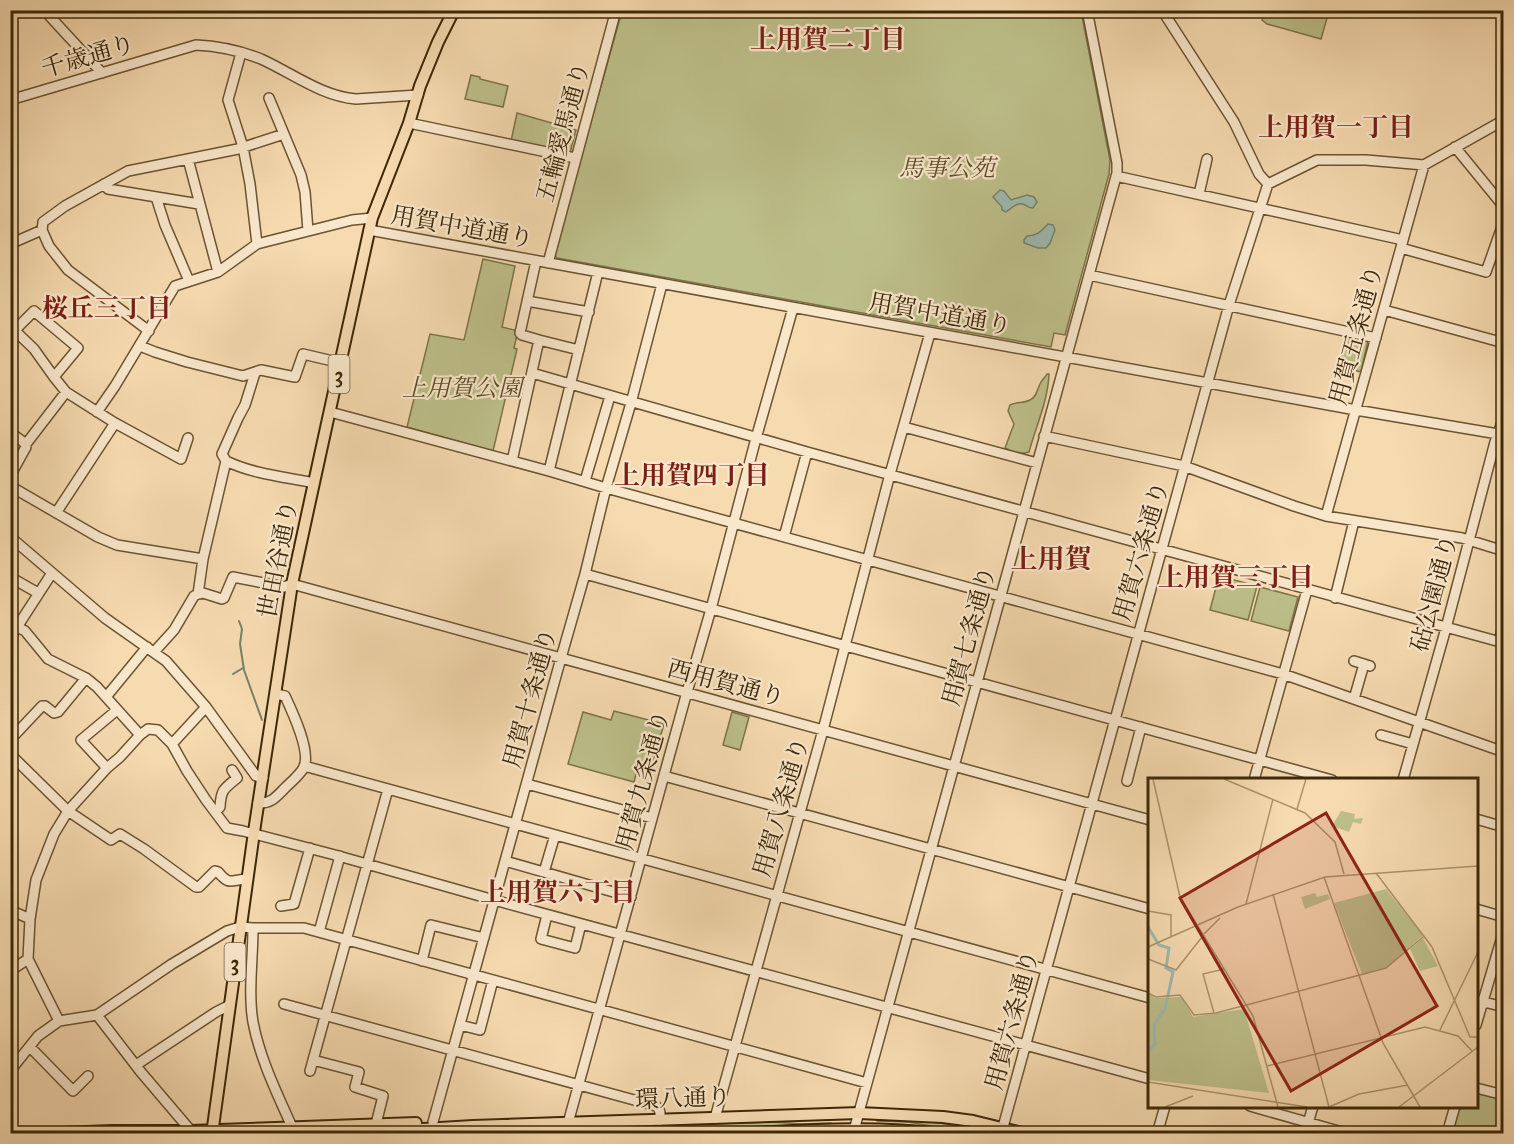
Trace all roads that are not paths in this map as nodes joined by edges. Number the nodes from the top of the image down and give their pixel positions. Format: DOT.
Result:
graph roads {
  1 [pos="44,10"];
  2 [pos="454,10"];
  3 [pos="616,10"];
  4 [pos="1087,10"];
  5 [pos="1162,10"];
  6 [pos="241,53"];
  7 [pos="102,73"];
  8 [pos="418,95"];
  9 [pos="269,98"];
  10 [pos="10,100"];
  11 [pos="1503,120"];
  12 [pos="409,123"];
  13 [pos="284,134"];
  14 [pos="243,147"];
  15 [pos="1455,147"];
  16 [pos="575,158"];
  17 [pos="188,159"];
  18 [pos="1208,159"];
  19 [pos="1424,165"];
  20 [pos="1116,176"];
  21 [pos="104,184"];
  22 [pos="1268,184"];
  23 [pos="1199,195"];
  24 [pos="156,197"];
  25 [pos="199,204"];
  26 [pos="1503,207"];
  27 [pos="1260,208"];
  28 [pos="372,218"];
  29 [pos="1503,221"];
  30 [pos="42,230"];
  31 [pos="369,230"];
  32 [pos="308,231"];
  33 [pos="10,244"];
  34 [pos="257,244"];
  35 [pos="1402,244"];
  36 [pos="536,261"];
  37 [pos="548,263"];
  38 [pos="218,272"];
  39 [pos="598,272"];
  40 [pos="1089,274"];
  41 [pos="189,281"];
  42 [pos="662,284"];
  43 [pos="527,301"];
  44 [pos="1229,305"];
  45 [pos="793,308"];
  46 [pos="1384,310"];
  47 [pos="589,312"];
  48 [pos="13,328"];
  49 [pos="149,331"];
  50 [pos="930,333"];
  51 [pos="1376,338"];
  52 [pos="539,340"];
  53 [pos="1503,343"];
  54 [pos="140,346"];
  55 [pos="579,350"];
  56 [pos="1066,357"];
  57 [pos="341,363"];
  58 [pos="255,373"];
  59 [pos="532,373"];
  60 [pos="54,377"];
  61 [pos="1208,383"];
  62 [pos="571,384"];
  63 [pos="66,392"];
  64 [pos="610,396"];
  65 [pos="631,403"];
  66 [pos="1356,410"];
  67 [pos="97,412"];
  68 [pos="330,412"];
  69 [pos="1503,417"];
  70 [pos="114,423"];
  71 [pos="904,427"];
  72 [pos="10,432"];
  73 [pos="1501,434"];
  74 [pos="1044,436"];
  75 [pos="188,438"];
  76 [pos="756,438"];
  77 [pos="26,444"];
  78 [pos="807,452"];
  79 [pos="226,461"];
  80 [pos="512,461"];
  81 [pos="1037,463"];
  82 [pos="1184,466"];
  83 [pos="549,471"];
  84 [pos="890,474"];
  85 [pos="10,476"];
  86 [pos="585,481"];
  87 [pos="314,483"];
  88 [pos="10,486"];
  89 [pos="606,488"];
  90 [pos="1024,511"];
  91 [pos="56,513"];
  92 [pos="1326,516"];
  93 [pos="1354,521"];
  94 [pos="733,523"];
  95 [pos="10,536"];
  96 [pos="784,537"];
  97 [pos="1469,540"];
  98 [pos="1162,549"];
  99 [pos="1503,550"];
  100 [pos="203,559"];
  101 [pos="868,560"];
  102 [pos="52,573"];
  103 [pos="585,574"];
  104 [pos="10,577"];
  105 [pos="292,584"];
  106 [pos="1307,590"];
  107 [pos="38,593"];
  108 [pos="198,594"];
  109 [pos="1000,596"];
  110 [pos="1335,598"];
  111 [pos="711,609"];
  112 [pos="1503,624"];
  113 [pos="14,625"];
  114 [pos="1446,627"];
  115 [pos="1138,634"];
  116 [pos="10,638"];
  117 [pos="1501,643"];
  118 [pos="845,645"];
  119 [pos="151,650"];
  120 [pos="561,657"];
  121 [pos="1363,664"];
  122 [pos="1283,674"];
  123 [pos="86,678"];
  124 [pos="977,681"];
  125 [pos="687,692"];
  126 [pos="276,694"];
  127 [pos="105,697"];
  128 [pos="1354,699"];
  129 [pos="206,707"];
  130 [pos="117,710"];
  131 [pos="1114,720"];
  132 [pos="1419,722"];
  133 [pos="1141,727"];
  134 [pos="824,730"];
  135 [pos="140,735"];
  136 [pos="1381,735"];
  137 [pos="10,740"];
  138 [pos="172,744"];
  139 [pos="1413,744"];
  140 [pos="1503,752"];
  141 [pos="10,754"];
  142 [pos="1260,760"];
  143 [pos="304,766"];
  144 [pos="954,766"];
  145 [pos="107,768"];
  146 [pos="232,770"];
  147 [pos="664,776"];
  148 [pos="263,778"];
  149 [pos="1255,778"];
  150 [pos="1325,778"];
  151 [pos="1404,778"];
  152 [pos="1127,781"];
  153 [pos="526,784"];
  154 [pos="388,789"];
  155 [pos="258,803"];
  156 [pos="1092,804"];
  157 [pos="68,811"];
  158 [pos="215,812"];
  159 [pos="801,813"];
  160 [pos="652,818"];
  161 [pos="1148,819"];
  162 [pos="1478,820"];
  163 [pos="515,824"];
  164 [pos="1503,827"];
  165 [pos="253,834"];
  166 [pos="555,835"];
  167 [pos="310,848"];
  168 [pos="931,849"];
  169 [pos="340,856"];
  170 [pos="641,858"];
  171 [pos="505,861"];
  172 [pos="368,864"];
  173 [pos="544,872"];
  174 [pos="247,879"];
  175 [pos="1070,887"];
  176 [pos="776,895"];
  177 [pos="631,897"];
  178 [pos="494,900"];
  179 [pos="281,906"];
  180 [pos="1148,909"];
  181 [pos="10,910"];
  182 [pos="1478,910"];
  183 [pos="547,915"];
  184 [pos="1503,917"];
  185 [pos="30,919"];
  186 [pos="582,924"];
  187 [pos="240,927"];
  188 [pos="254,928"];
  189 [pos="1503,930"];
  190 [pos="319,932"];
  191 [pos="908,932"];
  192 [pos="620,934"];
  193 [pos="484,938"];
  194 [pos="346,940"];
  195 [pos="28,959"];
  196 [pos="422,961"];
  197 [pos="1046,969"];
  198 [pos="10,971"];
  199 [pos="755,971"];
  200 [pos="474,975"];
  201 [pos="494,980"];
  202 [pos="1148,998"];
  203 [pos="1480,1001"];
  204 [pos="285,1005"];
  205 [pos="228,1006"];
  206 [pos="1503,1007"];
  207 [pos="887,1008"];
  208 [pos="600,1010"];
  209 [pos="97,1015"];
  210 [pos="325,1016"];
  211 [pos="59,1022"];
  212 [pos="460,1025"];
  213 [pos="1025,1045"];
  214 [pos="30,1047"];
  215 [pos="734,1047"];
  216 [pos="453,1050"];
  217 [pos="14,1060"];
  218 [pos="314,1060"];
  219 [pos="136,1065"];
  220 [pos="10,1071"];
  221 [pos="310,1071"];
  222 [pos="88,1076"];
  223 [pos="1148,1079"];
  224 [pos="867,1083"];
  225 [pos="579,1086"];
  226 [pos="1478,1089"];
  227 [pos="1503,1095"];
  228 [pos="1164,1108"];
  229 [pos="1254,1108"];
  230 [pos="1313,1108"];
  231 [pos="1455,1108"];
  232 [pos="859,1113"];
  233 [pos="715,1118"];
  234 [pos="660,1120"];
  235 [pos="433,1122"];
  236 [pos="1308,1123"];
  237 [pos="375,1124"];
  238 [pos="473,1126"];
  239 [pos="292,1127"];
  240 [pos="1003,1127"];
  241 [pos="566,1128"];
  242 [pos="191,1131"];
  243 [pos="212,1132"];
  244 [pos="854,1132"];
  245 [pos="34,1134"];
  246 [pos="340,1134"];
  247 [pos="730,1134"];
  248 [pos="941,1134"];
  249 [pos="1026,1134"];
  250 [pos="1157,1134"];
  251 [pos="1305,1134"];
  252 [pos="1349,1134"];
  253 [pos="1447,1134"];
  1 -- 7 [label="street"];
  2 -- 8 [label="main road, 世田谷通り / 3"];
  3 -- 16 [label="street, 五輪愛馬通り"];
  4 -- 20 [label="street, 用賀七条通り"];
  5 -- 22 [label="street"];
  6 -- 7 [label="street, 千歳通り"];
  6 -- 8 [label="street, 千歳通り"];
  6 -- 14 [label="street"];
  7 -- 10 [label="street, 千歳通り"];
  8 -- 12 [label="main road, 世田谷通り / 3"];
  9 -- 13 [label="street"];
  11 -- 15 [label="street"];
  12 -- 16 [label="street"];
  12 -- 28 [label="main road, 世田谷通り / 3"];
  13 -- 14 [label="street"];
  13 -- 32 [label="street"];
  14 -- 17 [label="street"];
  14 -- 34 [label="street"];
  15 -- 19 [label="street"];
  15 -- 26 [label="street"];
  16 -- 37 [label="street, 五輪愛馬通り"];
  17 -- 21 [label="street"];
  17 -- 25 [label="street"];
  18 -- 23 [label="street"];
  19 -- 22 [label="street"];
  19 -- 35 [label="street, 用賀五条通り"];
  20 -- 23 [label="street"];
  20 -- 40 [label="street, 用賀七条通り"];
  21 -- 24 [label="street"];
  21 -- 30 [label="street"];
  22 -- 27 [label="street, 用賀六条通り"];
  23 -- 27 [label="street"];
  24 -- 25 [label="street"];
  24 -- 41 [label="street"];
  25 -- 38 [label="street"];
  27 -- 35 [label="street"];
  27 -- 44 [label="street, 用賀六条通り"];
  28 -- 31 [label="main road, 世田谷通り / 3"];
  28 -- 32 [label="street"];
  29 -- 35 [label="street"];
  30 -- 33 [label="street"];
  30 -- 49 [label="street"];
  31 -- 36 [label="street, 用賀中道通り"];
  31 -- 57 [label="main road, 世田谷通り / 3"];
  32 -- 34 [label="street"];
  34 -- 38 [label="street"];
  35 -- 46 [label="street, 用賀五条通り"];
  36 -- 37 [label="street, 用賀中道通り"];
  36 -- 43 [label="street"];
  37 -- 39 [label="street, 用賀中道通り"];
  38 -- 41 [label="street"];
  39 -- 42 [label="street, 用賀中道通り"];
  39 -- 47 [label="street"];
  40 -- 44 [label="street"];
  40 -- 56 [label="street, 用賀七条通り"];
  41 -- 49 [label="street"];
  42 -- 45 [label="street, 用賀中道通り"];
  42 -- 65 [label="street, 用賀十条通り"];
  43 -- 47 [label="street"];
  43 -- 52 [label="street"];
  44 -- 51 [label="street"];
  44 -- 61 [label="street, 用賀六条通り"];
  45 -- 50 [label="street, 用賀中道通り"];
  45 -- 76 [label="street, 用賀九条通り"];
  46 -- 51 [label="street, 用賀五条通り"];
  46 -- 53 [label="street"];
  47 -- 55 [label="street"];
  48 -- 60 [label="street"];
  48 -- 60 [label="street"];
  49 -- 54 [label="street"];
  50 -- 56 [label="street, 用賀中道通り"];
  50 -- 71 [label="street, 用賀八条通り"];
  51 -- 66 [label="street, 用賀五条通り"];
  52 -- 55 [label="street"];
  52 -- 59 [label="street"];
  54 -- 58 [label="street"];
  54 -- 67 [label="street"];
  55 -- 62 [label="street"];
  56 -- 61 [label="street, 用賀中道通り"];
  56 -- 74 [label="street, 用賀七条通り"];
  57 -- 58 [label="street"];
  57 -- 68 [label="main road, 世田谷通り / 3"];
  58 -- 79 [label="street"];
  59 -- 62 [label="street"];
  59 -- 80 [label="street"];
  60 -- 63 [label="street"];
  61 -- 66 [label="street, 用賀中道通り"];
  61 -- 82 [label="street, 用賀六条通り"];
  62 -- 64 [label="street"];
  62 -- 83 [label="street"];
  63 -- 67 [label="street"];
  63 -- 77 [label="street"];
  64 -- 65 [label="street"];
  64 -- 86 [label="street"];
  65 -- 76 [label="street"];
  65 -- 89 [label="street, 用賀十条通り"];
  66 -- 73 [label="street, 用賀中道通り"];
  66 -- 92 [label="street, 用賀五条通り"];
  67 -- 70 [label="street"];
  68 -- 80 [label="street"];
  68 -- 87 [label="main road, 世田谷通り / 3"];
  69 -- 73 [label="street, 砧公園通り"];
  70 -- 75 [label="street"];
  70 -- 91 [label="street"];
  71 -- 81 [label="street"];
  71 -- 84 [label="street, 用賀八条通り"];
  72 -- 77 [label="street"];
  73 -- 97 [label="street, 砧公園通り"];
  74 -- 81 [label="street, 用賀七条通り"];
  74 -- 82 [label="street"];
  76 -- 78 [label="street"];
  76 -- 94 [label="street, 用賀九条通り"];
  77 -- 85 [label="street"];
  78 -- 84 [label="street"];
  78 -- 96 [label="street"];
  79 -- 87 [label="street"];
  79 -- 100 [label="street"];
  80 -- 83 [label="street"];
  81 -- 90 [label="street, 用賀七条通り"];
  82 -- 92 [label="street"];
  82 -- 98 [label="street, 用賀六条通り"];
  83 -- 86 [label="street"];
  84 -- 90 [label="street"];
  84 -- 101 [label="street, 用賀八条通り"];
  86 -- 89 [label="street"];
  87 -- 105 [label="main road, 世田谷通り / 3"];
  88 -- 91 [label="street"];
  89 -- 94 [label="street"];
  89 -- 103 [label="street, 用賀十条通り"];
  90 -- 98 [label="street"];
  90 -- 109 [label="street, 用賀七条通り"];
  91 -- 100 [label="street"];
  92 -- 93 [label="street"];
  93 -- 97 [label="street"];
  93 -- 110 [label="street"];
  94 -- 96 [label="street"];
  94 -- 111 [label="street, 用賀九条通り"];
  95 -- 102 [label="street"];
  96 -- 101 [label="street"];
  97 -- 99 [label="street"];
  97 -- 114 [label="street, 砧公園通り"];
  98 -- 106 [label="street"];
  98 -- 115 [label="street, 用賀六条通り"];
  100 -- 108 [label="street"];
  101 -- 109 [label="street"];
  101 -- 118 [label="street, 用賀八条通り"];
  102 -- 107 [label="street"];
  102 -- 119 [label="street"];
  103 -- 111 [label="street"];
  103 -- 120 [label="street, 用賀十条通り"];
  104 -- 107 [label="street"];
  105 -- 108 [label="street, 西用賀通り"];
  105 -- 120 [label="street, 西用賀通り"];
  105 -- 126 [label="main road, 世田谷通り / 3"];
  106 -- 110 [label="street"];
  106 -- 122 [label="street"];
  107 -- 113 [label="street"];
  108 -- 119 [label="street"];
  109 -- 115 [label="street"];
  109 -- 124 [label="street, 用賀七条通り"];
  110 -- 114 [label="street"];
  111 -- 118 [label="street"];
  111 -- 125 [label="street, 用賀九条通り"];
  112 -- 117 [label="street"];
  113 -- 116 [label="street"];
  113 -- 123 [label="street"];
  114 -- 117 [label="street"];
  114 -- 132 [label="street, 砧公園通り"];
  115 -- 122 [label="street"];
  115 -- 131 [label="street, 用賀六条通り"];
  118 -- 124 [label="street"];
  118 -- 134 [label="street, 用賀八条通り"];
  119 -- 127 [label="street"];
  119 -- 129 [label="street"];
  120 -- 125 [label="street, 西用賀通り"];
  120 -- 153 [label="street, 用賀十条通り"];
  121 -- 128 [label="street"];
  122 -- 128 [label="street"];
  122 -- 142 [label="street"];
  123 -- 127 [label="street"];
  123 -- 137 [label="street"];
  124 -- 131 [label="street"];
  124 -- 144 [label="street, 用賀七条通り"];
  125 -- 134 [label="street, 西用賀通り"];
  125 -- 147 [label="street, 用賀九条通り"];
  126 -- 143 [label="street"];
  126 -- 148 [label="main road, 世田谷通り / 3"];
  127 -- 130 [label="street"];
  128 -- 132 [label="street"];
  129 -- 138 [label="street"];
  129 -- 148 [label="street"];
  130 -- 135 [label="street"];
  130 -- 145 [label="street"];
  131 -- 133 [label="street"];
  131 -- 156 [label="street, 用賀六条通り"];
  132 -- 139 [label="street, 砧公園通り"];
  132 -- 140 [label="street"];
  133 -- 142 [label="street"];
  133 -- 152 [label="street"];
  134 -- 144 [label="street, 西用賀通り"];
  134 -- 159 [label="street, 用賀八条通り"];
  135 -- 138 [label="street"];
  135 -- 145 [label="street"];
  136 -- 139 [label="street"];
  138 -- 158 [label="street"];
  139 -- 151 [label="street, 砧公園通り"];
  141 -- 157 [label="street"];
  142 -- 149 [label="street"];
  142 -- 150 [label="street"];
  143 -- 154 [label="street"];
  143 -- 155 [label="street"];
  144 -- 156 [label="street, 西用賀通り"];
  144 -- 168 [label="street, 用賀七条通り"];
  145 -- 157 [label="street"];
  146 -- 158 [label="street"];
  147 -- 159 [label="street"];
  147 -- 160 [label="street, 用賀九条通り"];
  148 -- 155 [label="main road, 世田谷通り / 3"];
  153 -- 160 [label="street"];
  153 -- 163 [label="street, 用賀十条通り"];
  154 -- 163 [label="street"];
  154 -- 172 [label="street"];
  155 -- 165 [label="main road, 世田谷通り / 3"];
  156 -- 161 [label="street, 西用賀通り"];
  156 -- 175 [label="street, 用賀六条通り"];
  157 -- 174 [label="street"];
  157 -- 185 [label="street"];
  158 -- 165 [label="street"];
  159 -- 168 [label="street"];
  159 -- 176 [label="street, 用賀八条通り"];
  160 -- 170 [label="street, 用賀九条通り"];
  162 -- 164 [label="street"];
  163 -- 166 [label="street"];
  163 -- 171 [label="street, 用賀十条通り"];
  165 -- 167 [label="street"];
  165 -- 174 [label="main road, 世田谷通り / 3"];
  166 -- 170 [label="street"];
  166 -- 173 [label="street"];
  167 -- 169 [label="street"];
  167 -- 179 [label="street"];
  168 -- 175 [label="street"];
  168 -- 191 [label="street, 用賀七条通り"];
  169 -- 172 [label="street"];
  169 -- 190 [label="street"];
  170 -- 176 [label="street"];
  170 -- 177 [label="street, 用賀九条通り"];
  171 -- 173 [label="street"];
  171 -- 178 [label="street, 用賀十条通り"];
  172 -- 178 [label="street"];
  172 -- 194 [label="street"];
  173 -- 177 [label="street"];
  174 -- 187 [label="main road, 世田谷通り / 3"];
  175 -- 180 [label="street"];
  175 -- 197 [label="street, 用賀六条通り"];
  176 -- 191 [label="street"];
  176 -- 199 [label="street, 用賀八条通り"];
  177 -- 192 [label="street, 用賀九条通り"];
  178 -- 183 [label="street"];
  178 -- 193 [label="street, 用賀十条通り"];
  181 -- 185 [label="street"];
  182 -- 184 [label="street"];
  183 -- 186 [label="street"];
  183 -- 186 [label="street"];
  185 -- 195 [label="street"];
  186 -- 192 [label="street"];
  187 -- 188 [label="street"];
  187 -- 205 [label="main road, 世田谷通り / 3"];
  187 -- 209 [label="street"];
  188 -- 190 [label="street"];
  188 -- 239 [label="street"];
  189 -- 203 [label="street"];
  190 -- 194 [label="street"];
  191 -- 197 [label="street"];
  191 -- 207 [label="street, 用賀七条通り"];
  192 -- 199 [label="street"];
  192 -- 208 [label="street, 用賀九条通り"];
  193 -- 196 [label="street"];
  193 -- 200 [label="street, 用賀十条通り"];
  194 -- 196 [label="street"];
  194 -- 210 [label="street"];
  195 -- 198 [label="street"];
  195 -- 211 [label="street"];
  196 -- 200 [label="street"];
  197 -- 202 [label="street"];
  197 -- 213 [label="street, 用賀六条通り"];
  199 -- 207 [label="street"];
  199 -- 215 [label="street, 用賀八条通り"];
  200 -- 201 [label="street"];
  200 -- 212 [label="street, 用賀十条通り"];
  201 -- 208 [label="street"];
  201 -- 212 [label="street"];
  203 -- 206 [label="street"];
  204 -- 210 [label="street"];
  205 -- 219 [label="street"];
  205 -- 243 [label="main road, 世田谷通り / 3"];
  207 -- 213 [label="street"];
  207 -- 224 [label="street, 用賀七条通り"];
  208 -- 215 [label="street"];
  208 -- 225 [label="street, 用賀九条通り"];
  209 -- 211 [label="street"];
  209 -- 219 [label="street"];
  210 -- 216 [label="street"];
  210 -- 218 [label="street"];
  211 -- 214 [label="street"];
  212 -- 216 [label="street, 用賀十条通り"];
  213 -- 223 [label="street"];
  213 -- 240 [label="street, 用賀六条通り"];
  214 -- 217 [label="street"];
  214 -- 222 [label="street"];
  215 -- 224 [label="street"];
  215 -- 233 [label="street, 用賀八条通り"];
  216 -- 225 [label="street"];
  216 -- 235 [label="street, 用賀十条通り"];
  217 -- 220 [label="street"];
  218 -- 221 [label="street"];
  218 -- 237 [label="street"];
  219 -- 242 [label="street"];
  224 -- 232 [label="street, 用賀七条通り"];
  225 -- 234 [label="street"];
  225 -- 241 [label="street, 用賀九条通り"];
  226 -- 227 [label="street"];
  228 -- 250 [label="street"];
  229 -- 236 [label="street"];
  230 -- 236 [label="street"];
  231 -- 253 [label="street"];
  232 -- 233 [label="main road, 環八通り"];
  232 -- 240 [label="main road, 環八通り"];
  232 -- 244 [label="street, 用賀七条通り"];
  233 -- 234 [label="main road, 環八通り"];
  234 -- 241 [label="main road, 環八通り"];
  235 -- 237 [label="main road"];
  235 -- 238 [label="main road"];
  236 -- 251 [label="street"];
  236 -- 252 [label="street"];
  237 -- 239 [label="main road"];
  238 -- 241 [label="main road, 環八通り"];
  238 -- 246 [label="main road, 環八通り"];
  239 -- 243 [label="main road"];
  240 -- 249 [label="main road, 環八通り"];
  242 -- 243 [label="main road"];
  242 -- 245 [label="main road"];
  244 -- 247 [label="main road, 環八通り"];
  244 -- 248 [label="main road, 環八通り"];
}
